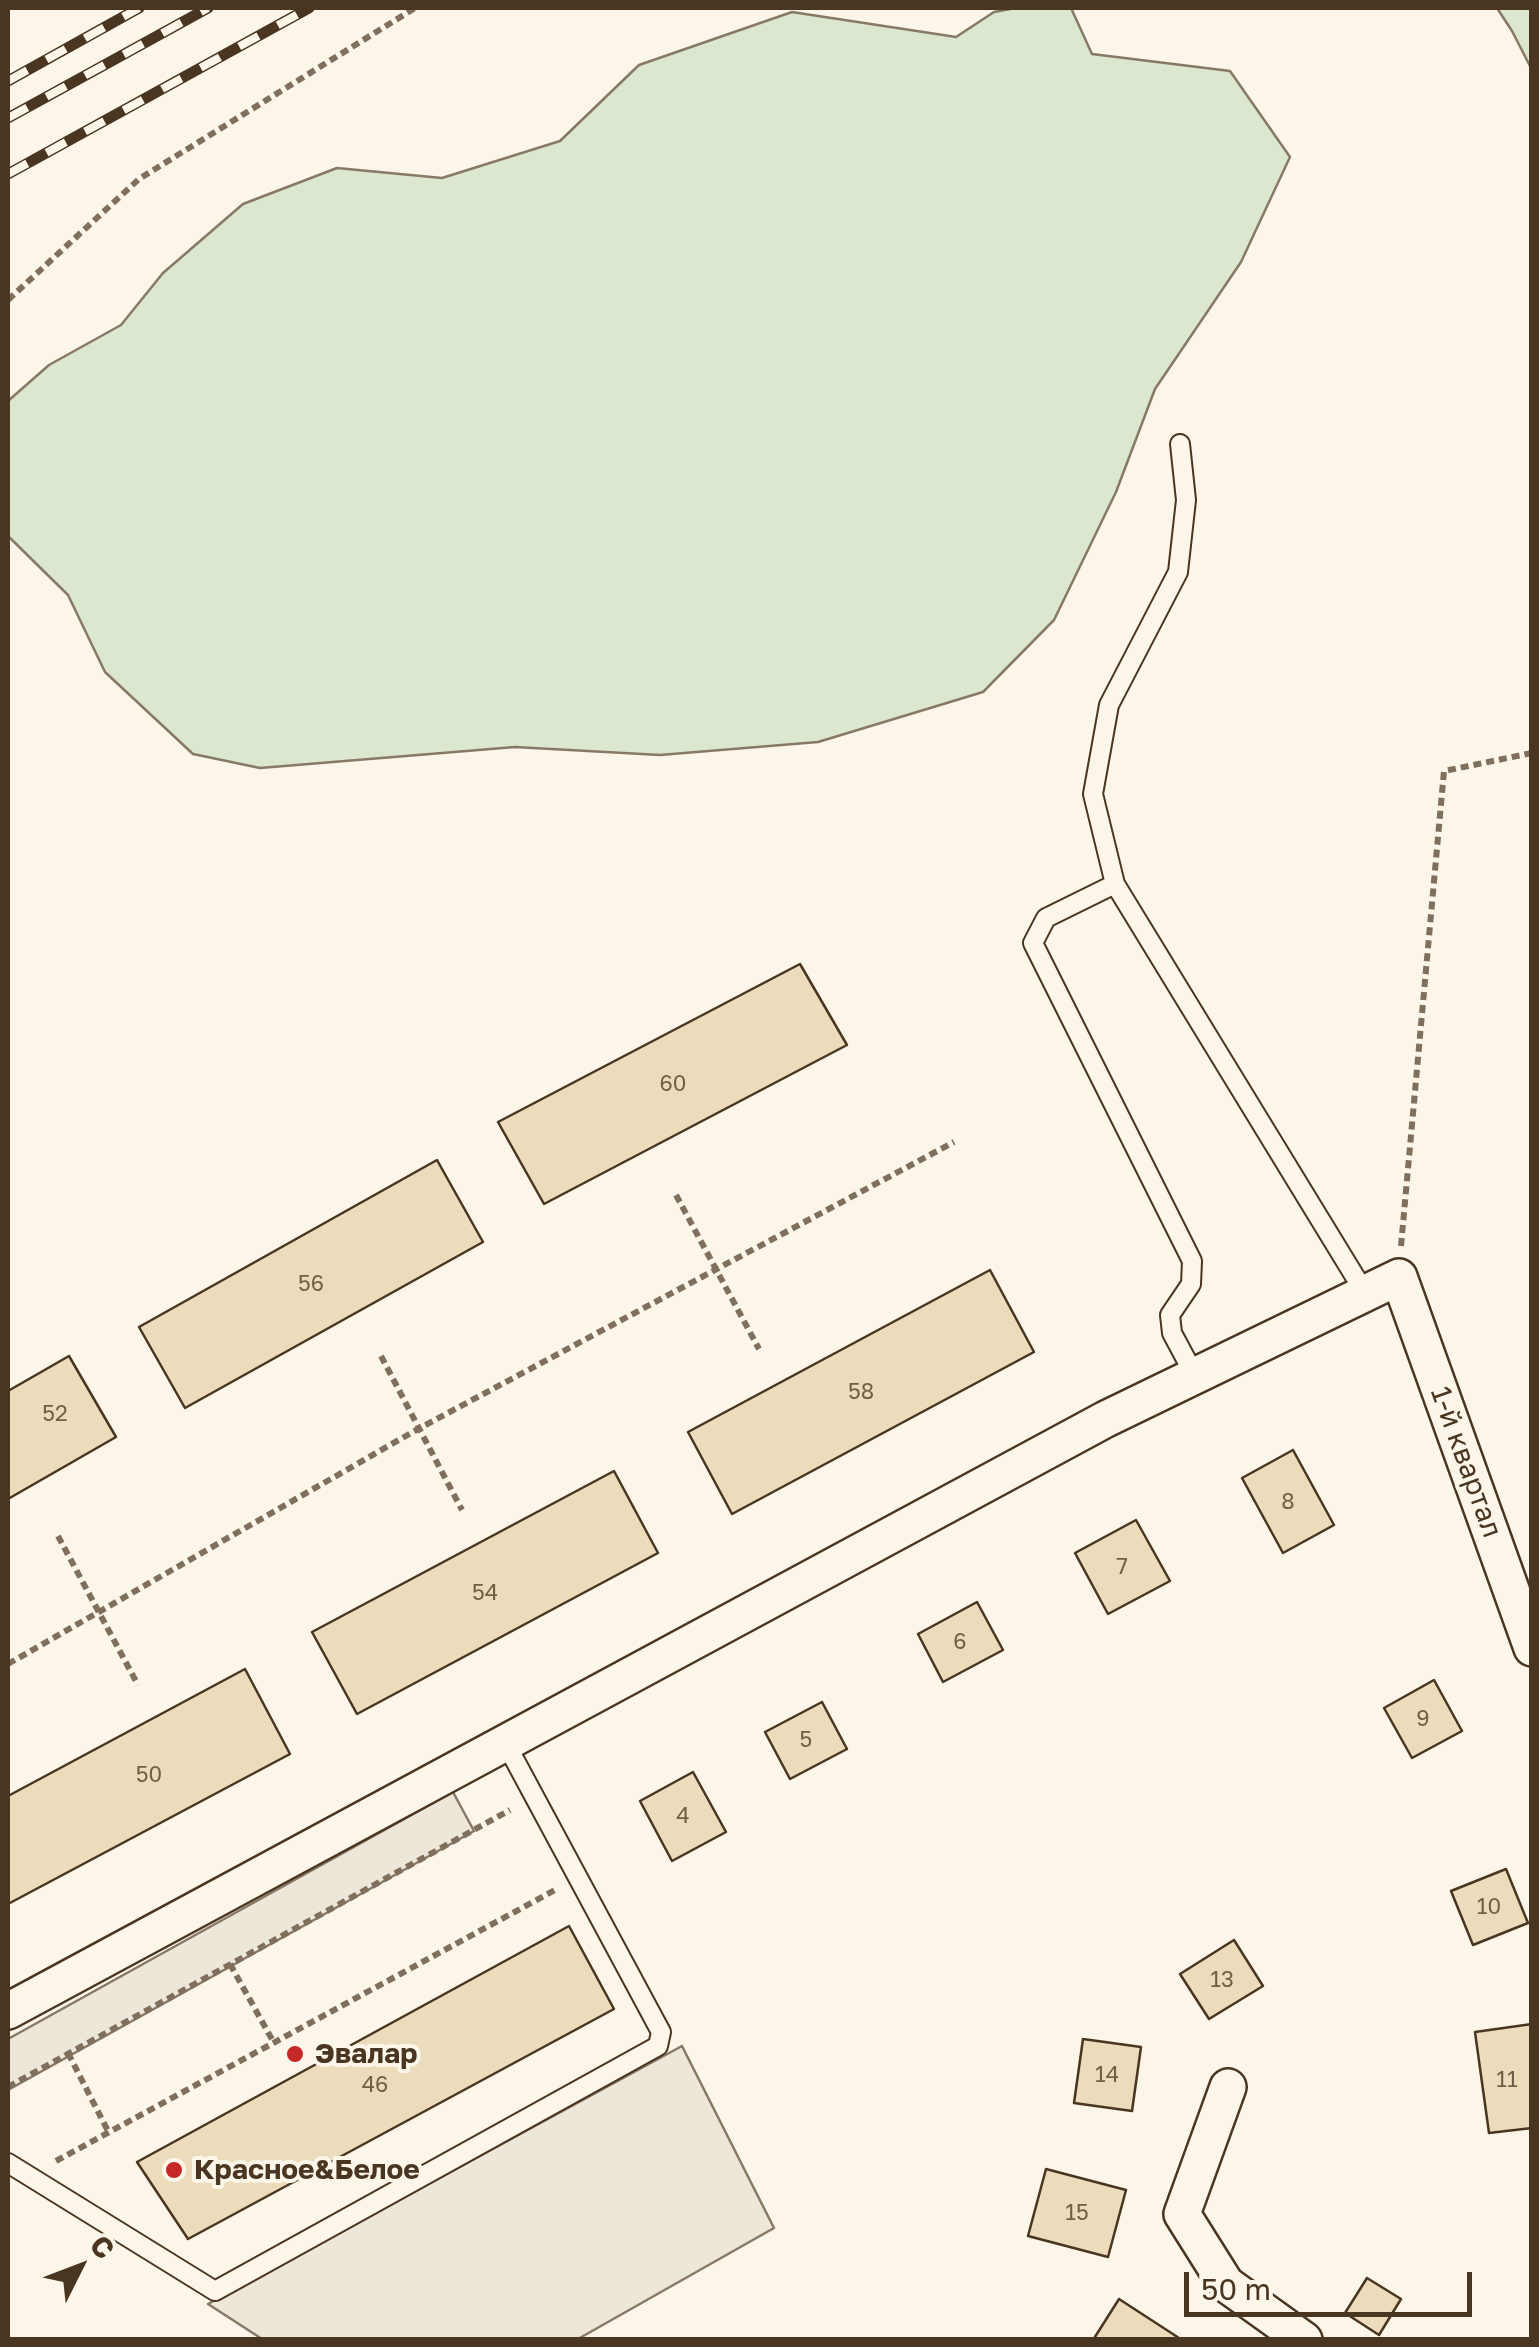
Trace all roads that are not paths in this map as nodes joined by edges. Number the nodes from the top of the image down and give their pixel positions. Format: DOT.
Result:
graph roads {
  1 [pos="1180,444"];
  2 [pos="1115,884"];
  3 [pos="1365,1293"];
  4 [pos="1194,1376"];
  5 [pos="1532,1648"];
  6 [pos="505,1742"];
  7 [pos="8,2012"];
  8 [pos="1228,2087"];
  9 [pos="8,2163"];
  10 [pos="1304,2340"];
  1 -- 2 [label="lane"];
  2 -- 3 [label="lane"];
  2 -- 4 [label="lane"];
  3 -- 4 [label="street"];
  3 -- 5 [label="street, 1-й квартал"];
  4 -- 6 [label="street"];
  6 -- 7 [label="street"];
  6 -- 9 [label="lane"];
  8 -- 10 [label="street"];
}
